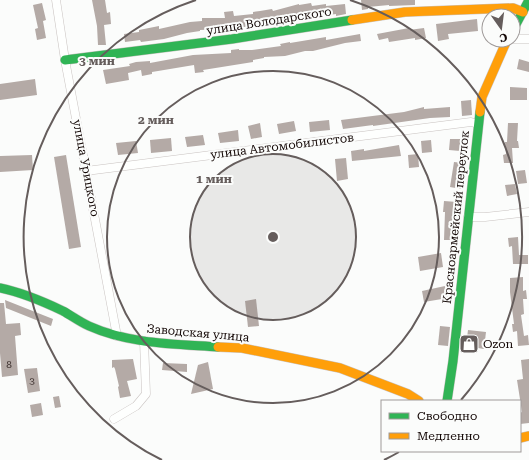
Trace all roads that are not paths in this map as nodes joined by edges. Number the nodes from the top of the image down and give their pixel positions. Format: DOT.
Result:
graph roads {
  1 [pos="56,0"];
  2 [pos="529,0"];
  3 [pos="523,12"];
  4 [pos="521,16"];
  5 [pos="503,48"];
  6 [pos="65,60"];
  7 [pos="478,124"];
  8 [pos="86,171"];
  9 [pos="529,212"];
  10 [pos="468,217"];
  11 [pos="0,288"];
  12 [pos="117,336"];
  13 [pos="144,341"];
  14 [pos="418,400"];
  15 [pos="447,400"];
  16 [pos="114,419"];
  1 -- 6 [label="street, улица Урицкого"];
  2 -- 3 [label="street"];
  3 -- 4 [label="street"];
  3 -- 6 [label="street, улица Володарского"];
  5 -- 7 [label="street, Красноармейский переулок"];
  6 -- 8 [label="street, улица Урицкого"];
  7 -- 8 [label="street, улица Автомобилистов"];
  7 -- 10 [label="street, Красноармейский переулок"];
  8 -- 12 [label="street, улица Урицкого"];
  9 -- 10 [label="street"];
  10 -- 15 [label="street, Красноармейский переулок"];
  11 -- 12 [label="street, Заводская улица"];
  12 -- 13 [label="street, Заводская улица"];
  13 -- 14 [label="street, Заводская улица"];
  13 -- 16 [label="street"];
}
